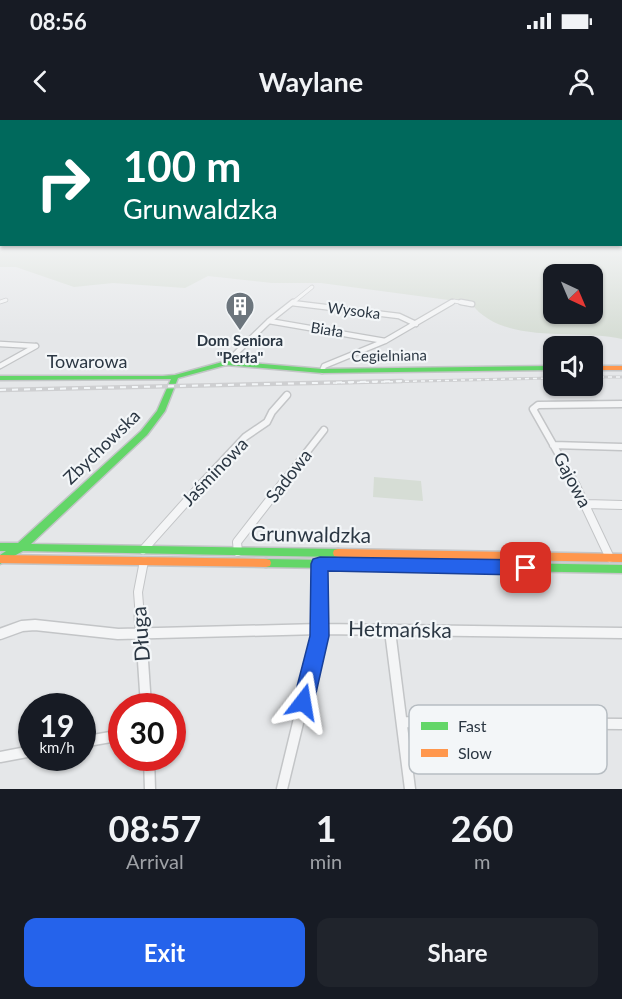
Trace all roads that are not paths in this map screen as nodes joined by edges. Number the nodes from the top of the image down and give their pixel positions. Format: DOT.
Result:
graph roads {
  1 [pos="312,286"];
  2 [pos="6,300"];
  3 [pos="0,301"];
  4 [pos="292,303"];
  5 [pos="472,304"];
  6 [pos="269,321"];
  7 [pos="416,324"];
  8 [pos="385,341"];
  9 [pos="0,344"];
  10 [pos="226,363"];
  11 [pos="0,366"];
  12 [pos="543,368"];
  13 [pos="603,368"];
  14 [pos="622,368"];
  15 [pos="322,371"];
  16 [pos="0,378"];
  17 [pos="175,378"];
  18 [pos="287,395"];
  19 [pos="622,404"];
  20 [pos="324,430"];
  21 [pos="553,445"];
  22 [pos="622,447"];
  23 [pos="586,504"];
  24 [pos="622,505"];
  25 [pos="0,547"];
  26 [pos="20,548"];
  27 [pos="143,550"];
  28 [pos="238,552"];
  29 [pos="609,558"];
  30 [pos="622,558"];
  31 [pos="0,559"];
  32 [pos="144,561"];
  33 [pos="320,564"];
  34 [pos="622,569"];
  35 [pos="320,628"];
  36 [pos="390,631"];
  37 [pos="141,633"];
  38 [pos="622,633"];
  39 [pos="0,634"];
  40 [pos="145,693"];
  41 [pos="403,722"];
  42 [pos="409,722"];
  43 [pos="607,724"];
  44 [pos="622,724"];
  45 [pos="18,754"];
  46 [pos="0,757"];
  47 [pos="149,771"];
  48 [pos="150,789"];
  49 [pos="282,789"];
  50 [pos="410,789"];
  1 -- 4 [label="street"];
  2 -- 3 [label="street"];
  4 -- 6 [label="street"];
  4 -- 7 [label="street, Wysoka"];
  5 -- 7 [label="street"];
  6 -- 8 [label="street, Biała"];
  6 -- 10 [label="street"];
  7 -- 8 [label="street"];
  8 -- 15 [label="street"];
  9 -- 11 [label="street"];
  10 -- 15 [label="street, Cegielniana"];
  10 -- 17 [label="street"];
  12 -- 15 [label="street, Cegielniana"];
  13 -- 14 [label="street"];
  16 -- 17 [label="street, Towarowa"];
  17 -- 26 [label="street, Zbychowska"];
  18 -- 27 [label="street, Jaśminowa"];
  19 -- 21 [label="street, Gajowa"];
  20 -- 28 [label="street, Sadowa"];
  21 -- 22 [label="street"];
  21 -- 23 [label="street, Gajowa"];
  23 -- 24 [label="street"];
  23 -- 29 [label="street, Gajowa"];
  25 -- 26 [label="street, Grunwaldzka"];
  26 -- 27 [label="street, Grunwaldzka"];
  26 -- 31 [label="street, Zbychowska"];
  27 -- 28 [label="street, Grunwaldzka"];
  28 -- 29 [label="street, Grunwaldzka"];
  29 -- 30 [label="street, Grunwaldzka"];
  31 -- 32 [label="street, Grunwaldzka"];
  32 -- 33 [label="street, Grunwaldzka"];
  32 -- 37 [label="street, Długa"];
  33 -- 34 [label="street, Grunwaldzka"];
  33 -- 35 [label="street"];
  35 -- 36 [label="street, Hetmańska"];
  35 -- 37 [label="street, Hetmańska"];
  35 -- 49 [label="street"];
  36 -- 38 [label="street, Hetmańska"];
  36 -- 41 [label="street"];
  37 -- 39 [label="street, Hetmańska"];
  37 -- 40 [label="street, Długa"];
  41 -- 42 [label="street"];
  41 -- 50 [label="street"];
  43 -- 44 [label="street"];
  45 -- 46 [label="street"];
  47 -- 48 [label="street"];
}
